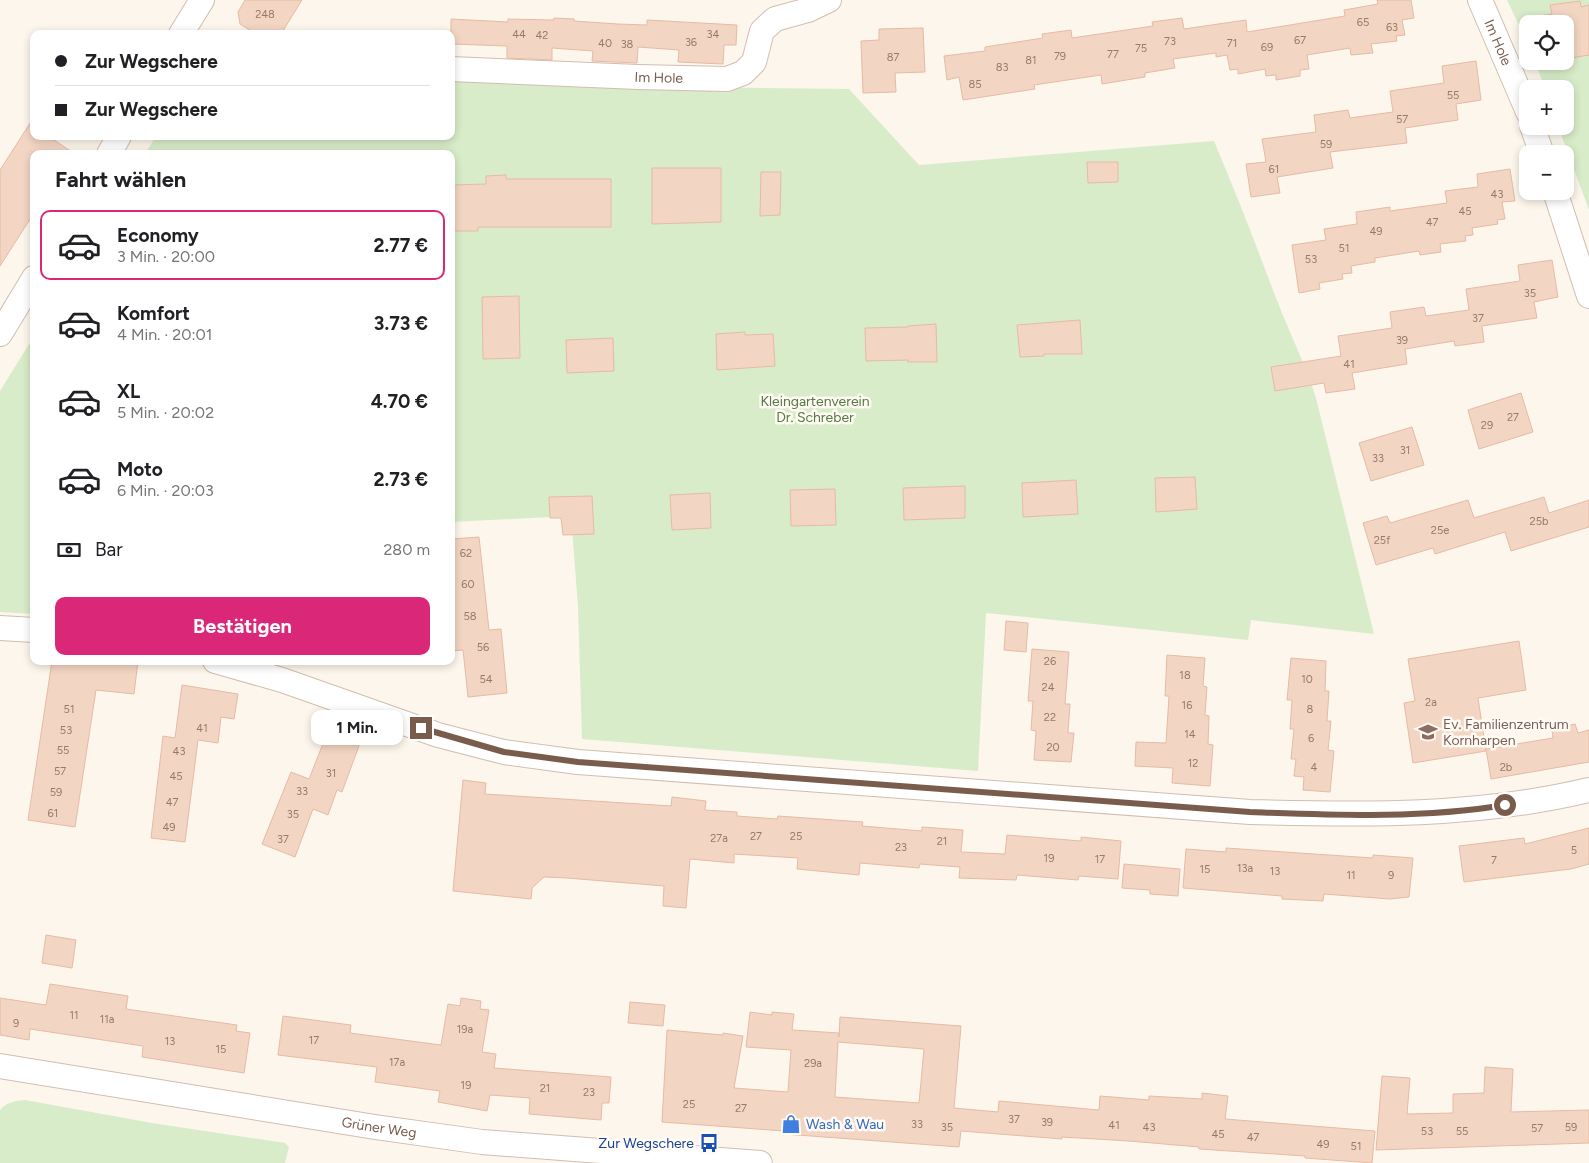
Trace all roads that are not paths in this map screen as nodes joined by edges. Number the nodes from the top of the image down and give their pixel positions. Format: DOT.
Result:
graph roads {
  1 [pos="202,0"];
  2 [pos="829,0"];
  3 [pos="1480,0"];
  4 [pos="183,30"];
  5 [pos="455,69"];
  6 [pos="1519,91"];
  7 [pos="1558,200"];
  8 [pos="30,285"];
  9 [pos="1589,296"];
  10 [pos="0,334"];
  11 [pos="0,628"];
  12 [pos="30,630"];
  13 [pos="229,665"];
  14 [pos="1589,790"];
  15 [pos="0,1066"];
  16 [pos="760,1163"];
  1 -- 4 [label="street"];
  2 -- 5 [label="street, Im Hole"];
  3 -- 6 [label="street, Im Hole"];
  7 -- 9 [label="street"];
  8 -- 10 [label="street"];
  11 -- 12 [label="street"];
  13 -- 14 [label="street"];
  15 -- 16 [label="street, Grüner Weg"];
}
